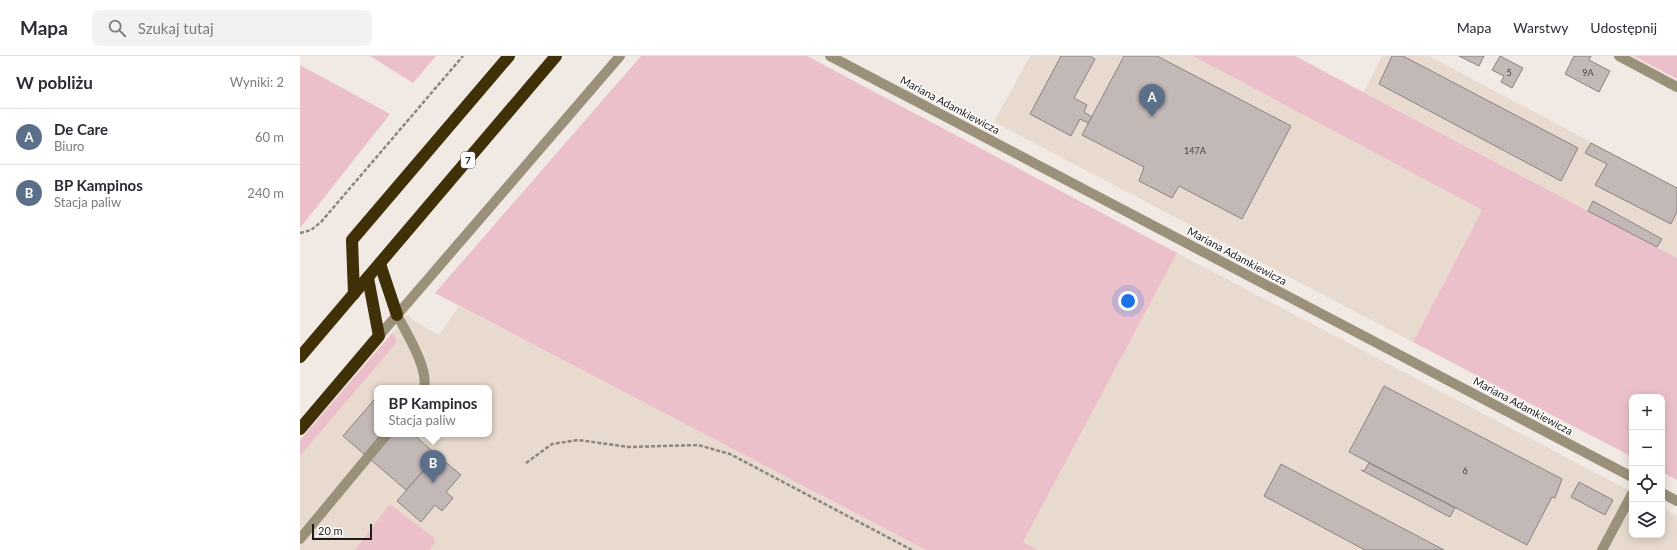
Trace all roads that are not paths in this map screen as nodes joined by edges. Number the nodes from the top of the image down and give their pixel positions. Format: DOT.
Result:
graph roads {
  1 [pos="509,56"];
  2 [pos="556,56"];
  3 [pos="620,56"];
  4 [pos="830,56"];
  5 [pos="1619,56"];
  6 [pos="1677,87"];
  7 [pos="380,264"];
  8 [pos="368,278"];
  9 [pos="354,294"];
  10 [pos="397,314"];
  11 [pos="379,336"];
  12 [pos="300,357"];
  13 [pos="425,385"];
  14 [pos="300,429"];
  15 [pos="385,437"];
  16 [pos="1629,475"];
  17 [pos="1665,495"];
  18 [pos="1629,500"];
  19 [pos="1677,501"];
  20 [pos="300,539"];
  21 [pos="1602,550"];
  1 -- 9 [label="highway"];
  2 -- 7 [label="highway, 7"];
  3 -- 10 [label="street"];
  4 -- 16 [label="street, Mariana Adamkiewicza"];
  5 -- 6 [label="street"];
  7 -- 8 [label="highway, 7"];
  7 -- 10 [label="highway"];
  8 -- 9 [label="highway, 7"];
  8 -- 11 [label="highway"];
  9 -- 12 [label="highway, 7"];
  10 -- 11 [label="street"];
  10 -- 13 [label="street"];
  11 -- 14 [label="highway"];
  15 -- 20 [label="street"];
  17 -- 19 [label="street"];
  18 -- 21 [label="street"];
}
